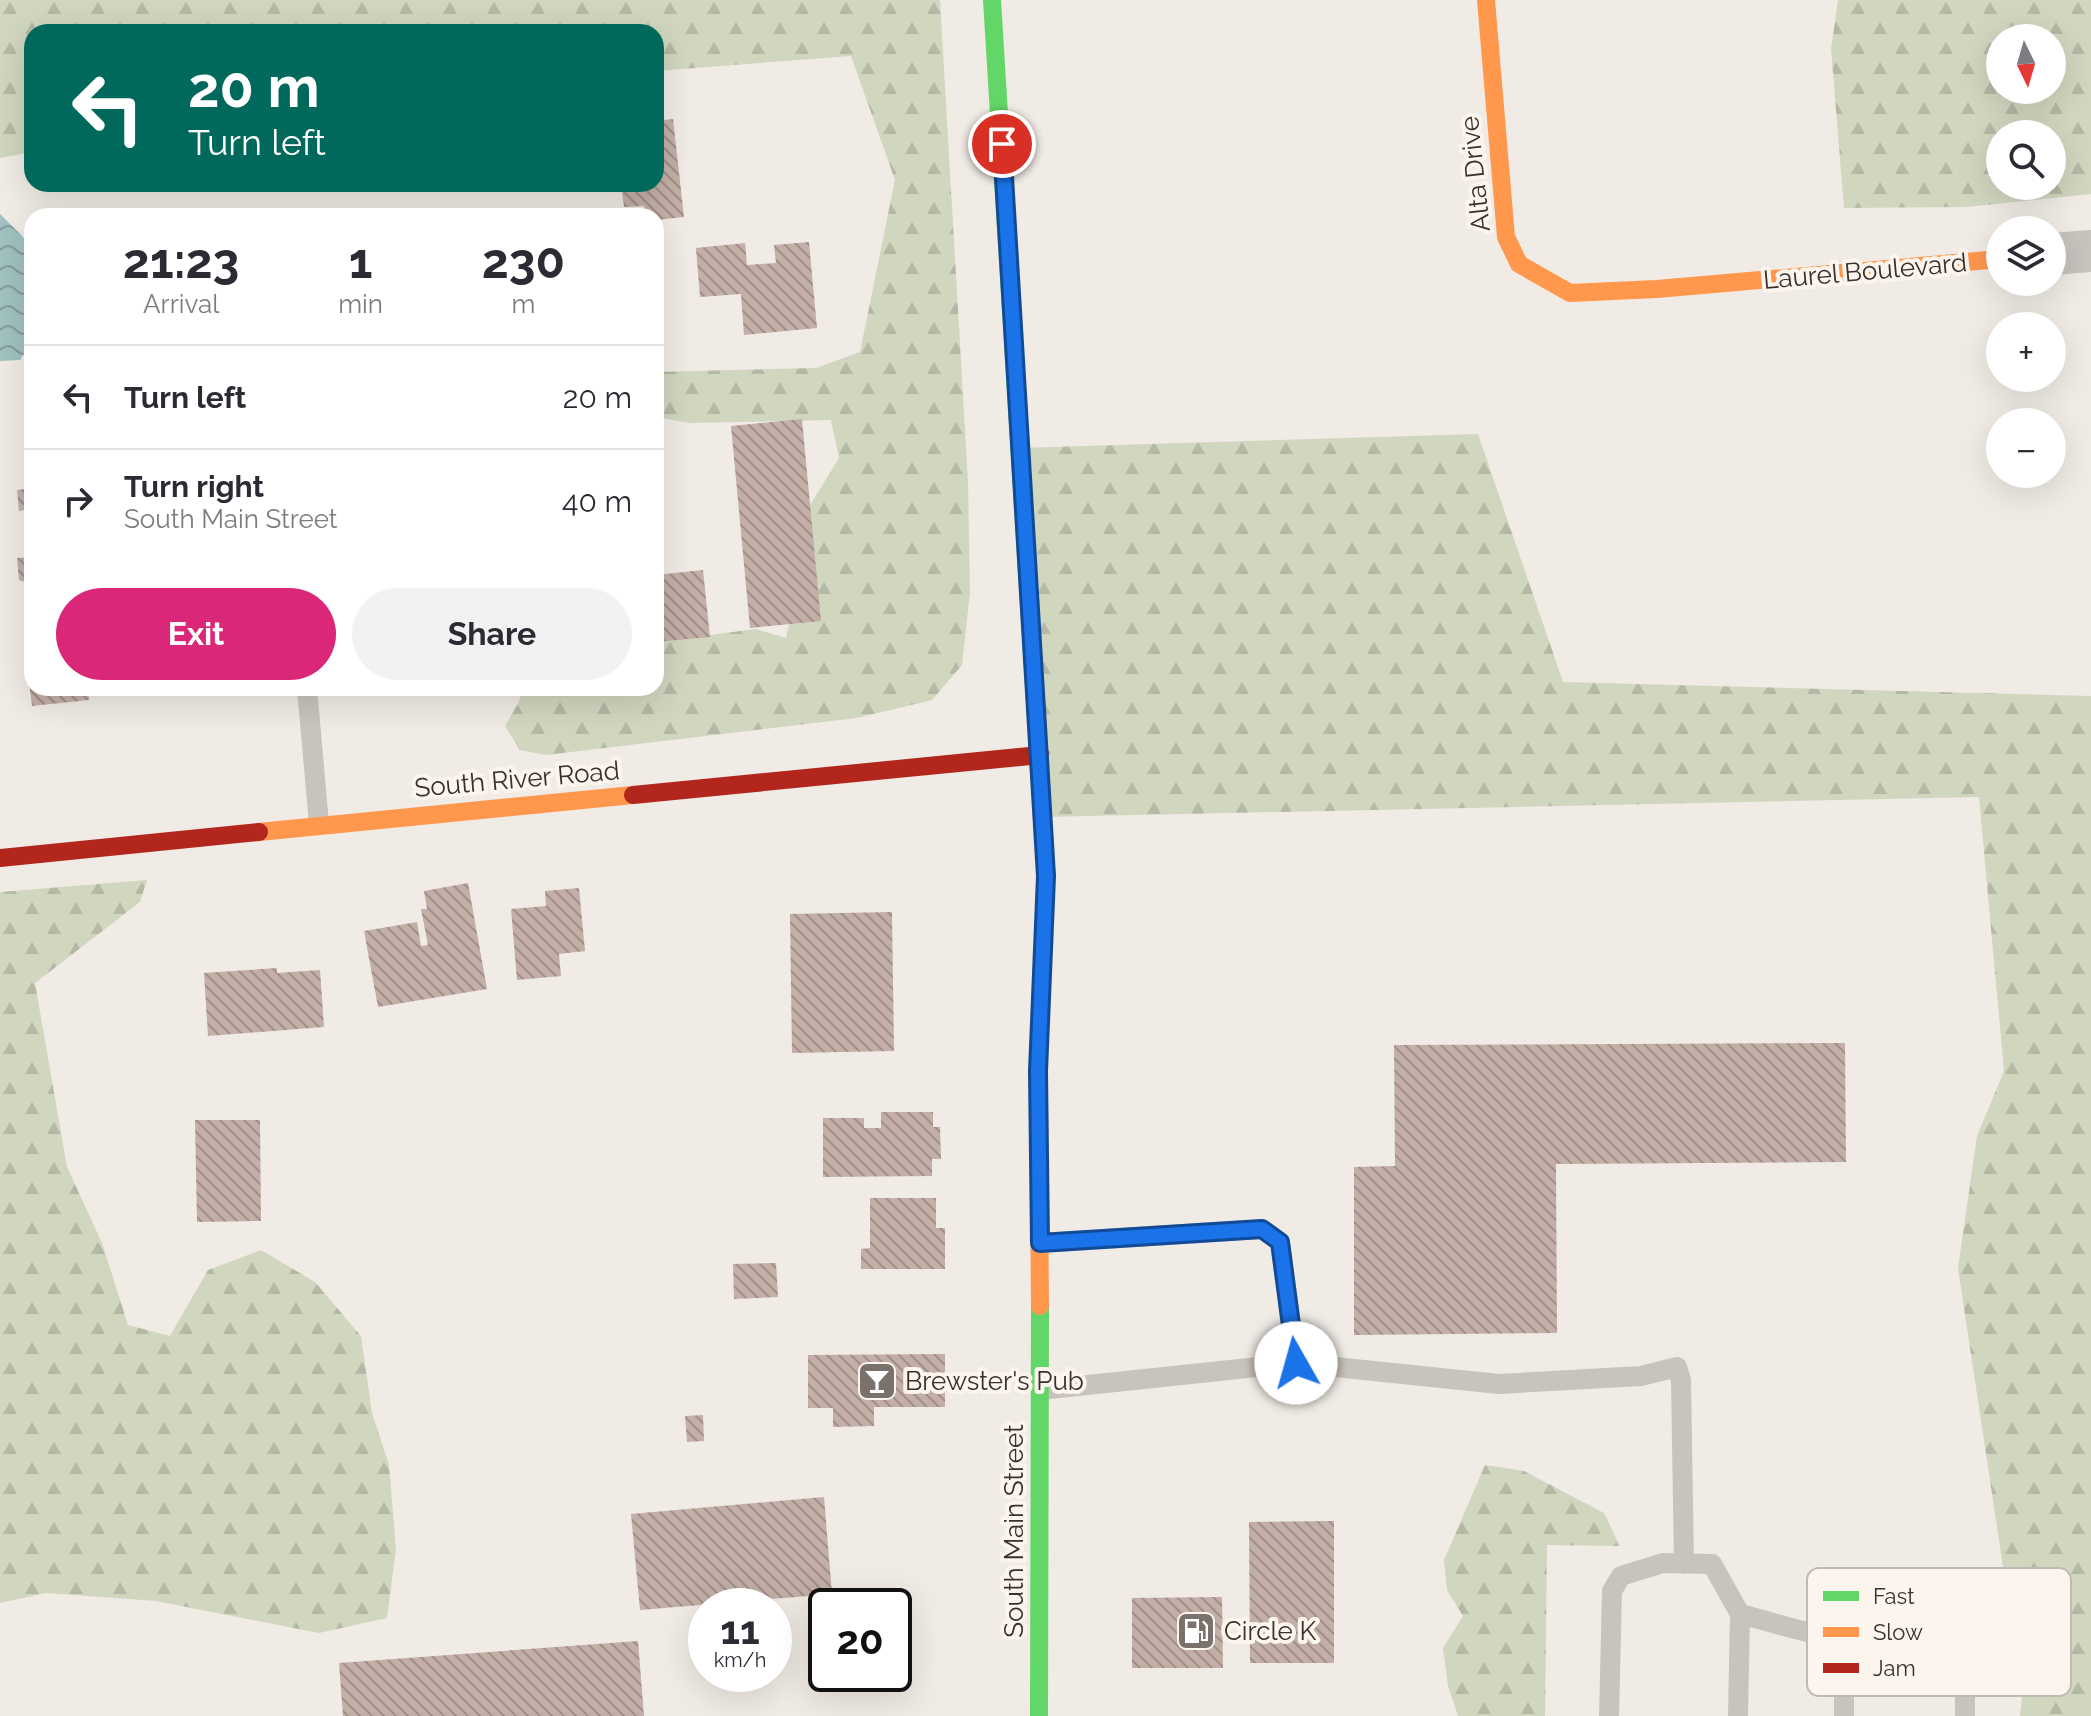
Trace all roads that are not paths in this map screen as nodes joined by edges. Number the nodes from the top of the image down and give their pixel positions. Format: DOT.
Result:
graph roads {
  1 [pos="992,0"];
  2 [pos="1486,0"];
  3 [pos="2091,251"];
  4 [pos="2066,253"];
  5 [pos="1986,260"];
  6 [pos="1731,283"];
  7 [pos="308,696"];
  8 [pos="1040,755"];
  9 [pos="319,824"];
  10 [pos="0,858"];
  11 [pos="1040,1243"];
  12 [pos="1296,1363"];
  13 [pos="1040,1390"];
  14 [pos="1684,1564"];
  15 [pos="1740,1614"];
  16 [pos="1807,1630"];
  17 [pos="1039,1716"];
  18 [pos="1609,1716"];
  19 [pos="1738,1716"];
  1 -- 8 [label="street, South Main Street"];
  2 -- 6 [label="street, Alta Drive"];
  3 -- 4 [label="street"];
  5 -- 6 [label="street, Laurel Boulevard"];
  7 -- 9 [label="lane"];
  8 -- 9 [label="street, South River Road"];
  8 -- 11 [label="street, South Main Street"];
  9 -- 10 [label="street, South River Road"];
  11 -- 12 [label="lane"];
  11 -- 13 [label="street, South Main Street"];
  12 -- 13 [label="lane"];
  12 -- 14 [label="lane"];
  13 -- 17 [label="street, South Main Street"];
  14 -- 15 [label="lane"];
  14 -- 18 [label="lane"];
  15 -- 16 [label="lane"];
  15 -- 19 [label="lane"];
}
